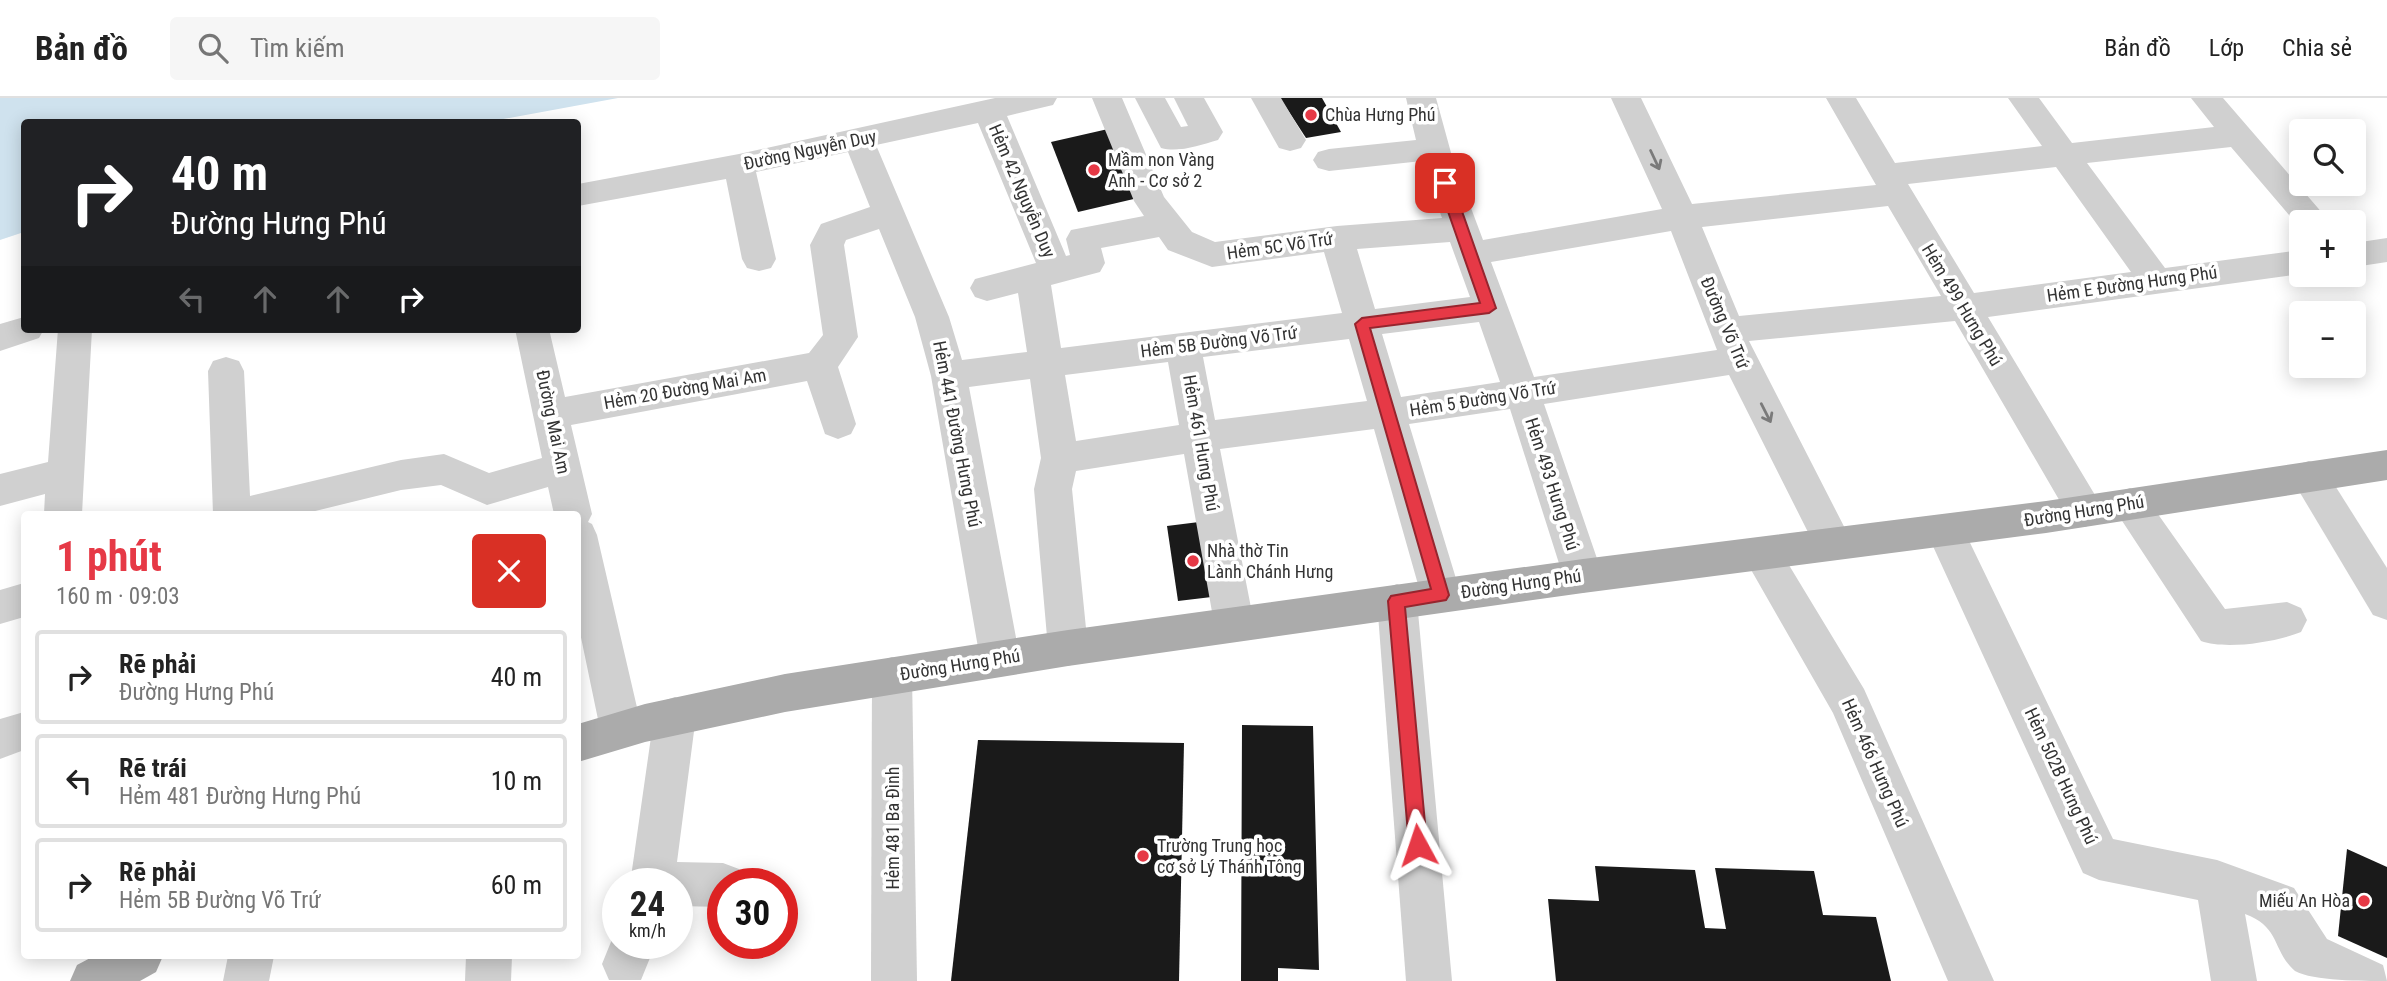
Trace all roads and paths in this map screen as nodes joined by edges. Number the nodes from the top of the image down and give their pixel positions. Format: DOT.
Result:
graph roads {
  1 [pos="1042,98"];
  2 [pos="1107,98"];
  3 [pos="1150,98"];
  4 [pos="1189,98"];
  5 [pos="1266,98"];
  6 [pos="1421,98"];
  7 [pos="1626,98"];
  8 [pos="1841,98"];
  9 [pos="2023,98"];
  10 [pos="2206,98"];
  11 [pos="989,111"];
  12 [pos="2238,135"];
  13 [pos="858,139"];
  14 [pos="1290,140"];
  15 [pos="1434,149"];
  16 [pos="2066,155"];
  17 [pos="1329,160"];
  18 [pos="739,165"];
  19 [pos="1891,185"];
  20 [pos="581,194"];
  21 [pos="2304,210"];
  22 [pos="888,213"];
  23 [pos="1682,217"];
  24 [pos="1166,224"];
  25 [pos="1337,238"];
  26 [pos="1465,242"];
  27 [pos="2387,250"];
  28 [pos="2366,253"];
  29 [pos="759,259"];
  30 [pos="2289,264"];
  31 [pos="1044,274"];
  32 [pos="2156,281"];
  33 [pos="987,288"];
  34 [pos="1964,307"];
  35 [pos="1489,308"];
  36 [pos="1362,324"];
  37 [pos="21,331"];
  38 [pos="75,333"];
  39 [pos="533,333"];
  40 [pos="0,338"];
  41 [pos="1733,345"];
  42 [pos="1183,346"];
  43 [pos="1046,364"];
  44 [pos="820,365"];
  45 [pos="226,371"];
  46 [pos="949,376"];
  47 [pos="1522,392"];
  48 [pos="1389,413"];
  49 [pos="551,414"];
  50 [pos="838,424"];
  51 [pos="1200,437"];
  52 [pos="1060,458"];
  53 [pos="2387,465"];
  54 [pos="563,468"];
  55 [pos="66,473"];
  56 [pos="2309,476"];
  57 [pos="0,490"];
  58 [pos="489,502"];
  59 [pos="2130,504"];
  60 [pos="64,511"];
  61 [pos="232,511"];
  62 [pos="253,511"];
  63 [pos="572,511"];
  64 [pos="2085,511"];
  65 [pos="1945,531"];
  66 [pos="1834,544"];
  67 [pos="1761,554"];
  68 [pos="581,565"];
  69 [pos="1583,576"];
  70 [pos="1441,595"];
  71 [pos="21,601"];
  72 [pos="1397,601"];
  73 [pos="2387,603"];
  74 [pos="0,607"];
  75 [pos="2287,620"];
  76 [pos="1234,624"];
  77 [pos="1068,648"];
  78 [pos="1000,659"];
  79 [pos="591,665"];
  80 [pos="892,676"];
  81 [pos="676,716"];
  82 [pos="621,729"];
  83 [pos="21,733"];
  84 [pos="0,739"];
  85 [pos="581,742"];
  86 [pos="655,868"];
  87 [pos="2217,882"];
  88 [pos="134,959"];
  89 [pos="250,959"];
  90 [pos="489,959"];
  91 [pos="93,981"];
  92 [pos="246,981"];
  93 [pos="488,981"];
  94 [pos="894,981"];
  95 [pos="1429,981"];
  96 [pos="1971,981"];
  97 [pos="2235,981"];
  98 [pos="2367,981"];
  1 -- 11 [label="street, Đường Nguyễn Duy"];
  2 -- 24 [label="street, Hẻm 5C Võ Trứ"];
  3 -- 4 [label="street"];
  5 -- 14 [label="street"];
  6 -- 15 [label="street, Hẻm 493 Hưng Phú"];
  7 -- 23 [label="street, Đường Võ Trứ, one-way"];
  8 -- 19 [label="street, Hẻm 499 Hưng Phú"];
  9 -- 16 [label="street"];
  10 -- 12 [label="street"];
  11 -- 13 [label="street, Đường Nguyễn Duy"];
  11 -- 31 [label="street, Hẻm 42 Nguyễn Duy"];
  12 -- 16 [label="street, Hẻm 5C Võ Trứ"];
  12 -- 21 [label="street"];
  13 -- 18 [label="street, Đường Nguyễn Duy"];
  13 -- 22 [label="street, Hẻm 441 Đường Hưng Phú"];
  15 -- 17 [label="street"];
  15 -- 26 [label="street, Hẻm 493 Hưng Phú"];
  16 -- 19 [label="street, Hẻm 5C Võ Trứ"];
  16 -- 32 [label="street"];
  18 -- 20 [label="street, Đường Nguyễn Duy"];
  18 -- 29 [label="street"];
  19 -- 23 [label="street, Hẻm 5C Võ Trứ"];
  19 -- 34 [label="street, Hẻm 499 Hưng Phú"];
  22 -- 44 [label="street"];
  22 -- 46 [label="street, Hẻm 441 Đường Hưng Phú"];
  23 -- 26 [label="street, Hẻm 5C Võ Trứ"];
  23 -- 41 [label="street, Đường Võ Trứ"];
  24 -- 25 [label="street, Hẻm 5C Võ Trứ"];
  24 -- 31 [label="street"];
  25 -- 26 [label="street, Hẻm 5C Võ Trứ"];
  25 -- 36 [label="street"];
  26 -- 35 [label="street, Hẻm 493 Hưng Phú"];
  27 -- 28 [label="street"];
  30 -- 32 [label="street, Hẻm E Đường Hưng Phú"];
  31 -- 33 [label="street"];
  31 -- 43 [label="street, Hẻm 42 Nguyễn Duy"];
  32 -- 34 [label="street, Hẻm E Đường Hưng Phú"];
  34 -- 41 [label="street, Hẻm E Đường Hưng Phú"];
  34 -- 64 [label="street, Hẻm 499 Hưng Phú"];
  35 -- 36 [label="street, Hẻm 5B Đường Võ Trứ"];
  35 -- 47 [label="street, Hẻm 493 Hưng Phú"];
  36 -- 42 [label="street, Hẻm 5B Đường Võ Trứ"];
  36 -- 48 [label="street"];
  37 -- 40 [label="street"];
  38 -- 55 [label="street"];
  39 -- 49 [label="street, Đường Mai Am"];
  41 -- 47 [label="street, Hẻm 5 Đường Võ Trứ"];
  41 -- 66 [label="street, Đường Võ Trứ, one-way"];
  42 -- 43 [label="street, Hẻm 5B Đường Võ Trứ"];
  42 -- 51 [label="street, Hẻm 461 Hưng Phú"];
  43 -- 46 [label="street, Hẻm 5B Đường Võ Trứ"];
  43 -- 52 [label="street, Hẻm 42 Nguyễn Duy"];
  44 -- 49 [label="street, Hẻm 20 Đường Mai Am"];
  44 -- 50 [label="street"];
  45 -- 61 [label="street"];
  46 -- 78 [label="street, Hẻm 441 Đường Hưng Phú"];
  47 -- 48 [label="street, Hẻm 5 Đường Võ Trứ"];
  47 -- 69 [label="street, Hẻm 493 Hưng Phú"];
  48 -- 51 [label="street, Hẻm 5 Đường Võ Trứ"];
  48 -- 70 [label="street"];
  49 -- 54 [label="street, Đường Mai Am"];
  51 -- 52 [label="street, Hẻm 5 Đường Võ Trứ"];
  51 -- 76 [label="street, Hẻm 461 Hưng Phú"];
  52 -- 77 [label="street, Hẻm 42 Nguyễn Duy"];
  53 -- 56 [label="main road, Đường Hưng Phú"];
  54 -- 58 [label="street"];
  54 -- 63 [label="street, Đường Mai Am"];
  55 -- 57 [label="street"];
  55 -- 60 [label="street"];
  56 -- 59 [label="main road, Đường Hưng Phú"];
  56 -- 73 [label="street"];
  58 -- 62 [label="street"];
  59 -- 64 [label="main road, Đường Hưng Phú"];
  59 -- 75 [label="street"];
  64 -- 65 [label="main road, Đường Hưng Phú"];
  65 -- 66 [label="main road, Đường Hưng Phú"];
  65 -- 87 [label="street, Hẻm 502B Hưng Phú"];
  66 -- 67 [label="main road, Đường Hưng Phú"];
  67 -- 69 [label="main road, Đường Hưng Phú"];
  67 -- 96 [label="street, Hẻm 466 Hưng Phú"];
  68 -- 79 [label="street"];
  69 -- 70 [label="main road, Đường Hưng Phú"];
  70 -- 72 [label="main road, Đường Hưng Phú"];
  71 -- 74 [label="street"];
  72 -- 76 [label="main road, Đường Hưng Phú"];
  72 -- 95 [label="street"];
  76 -- 77 [label="main road, Đường Hưng Phú"];
  77 -- 78 [label="main road, Đường Hưng Phú"];
  78 -- 80 [label="main road, Đường Hưng Phú"];
  79 -- 82 [label="street"];
  80 -- 81 [label="main road, Đường Hưng Phú"];
  80 -- 94 [label="street, Hẻm 481 Ba Đình"];
  81 -- 82 [label="main road, Đường Hưng Phú"];
  81 -- 86 [label="street"];
  82 -- 85 [label="main road, Đường Hưng Phú"];
  83 -- 84 [label="street"];
  87 -- 97 [label="street"];
  87 -- 98 [label="street, Hẻm 502B Hưng Phú"];
  88 -- 91 [label="main road"];
  89 -- 92 [label="street"];
  90 -- 93 [label="street"];
}
